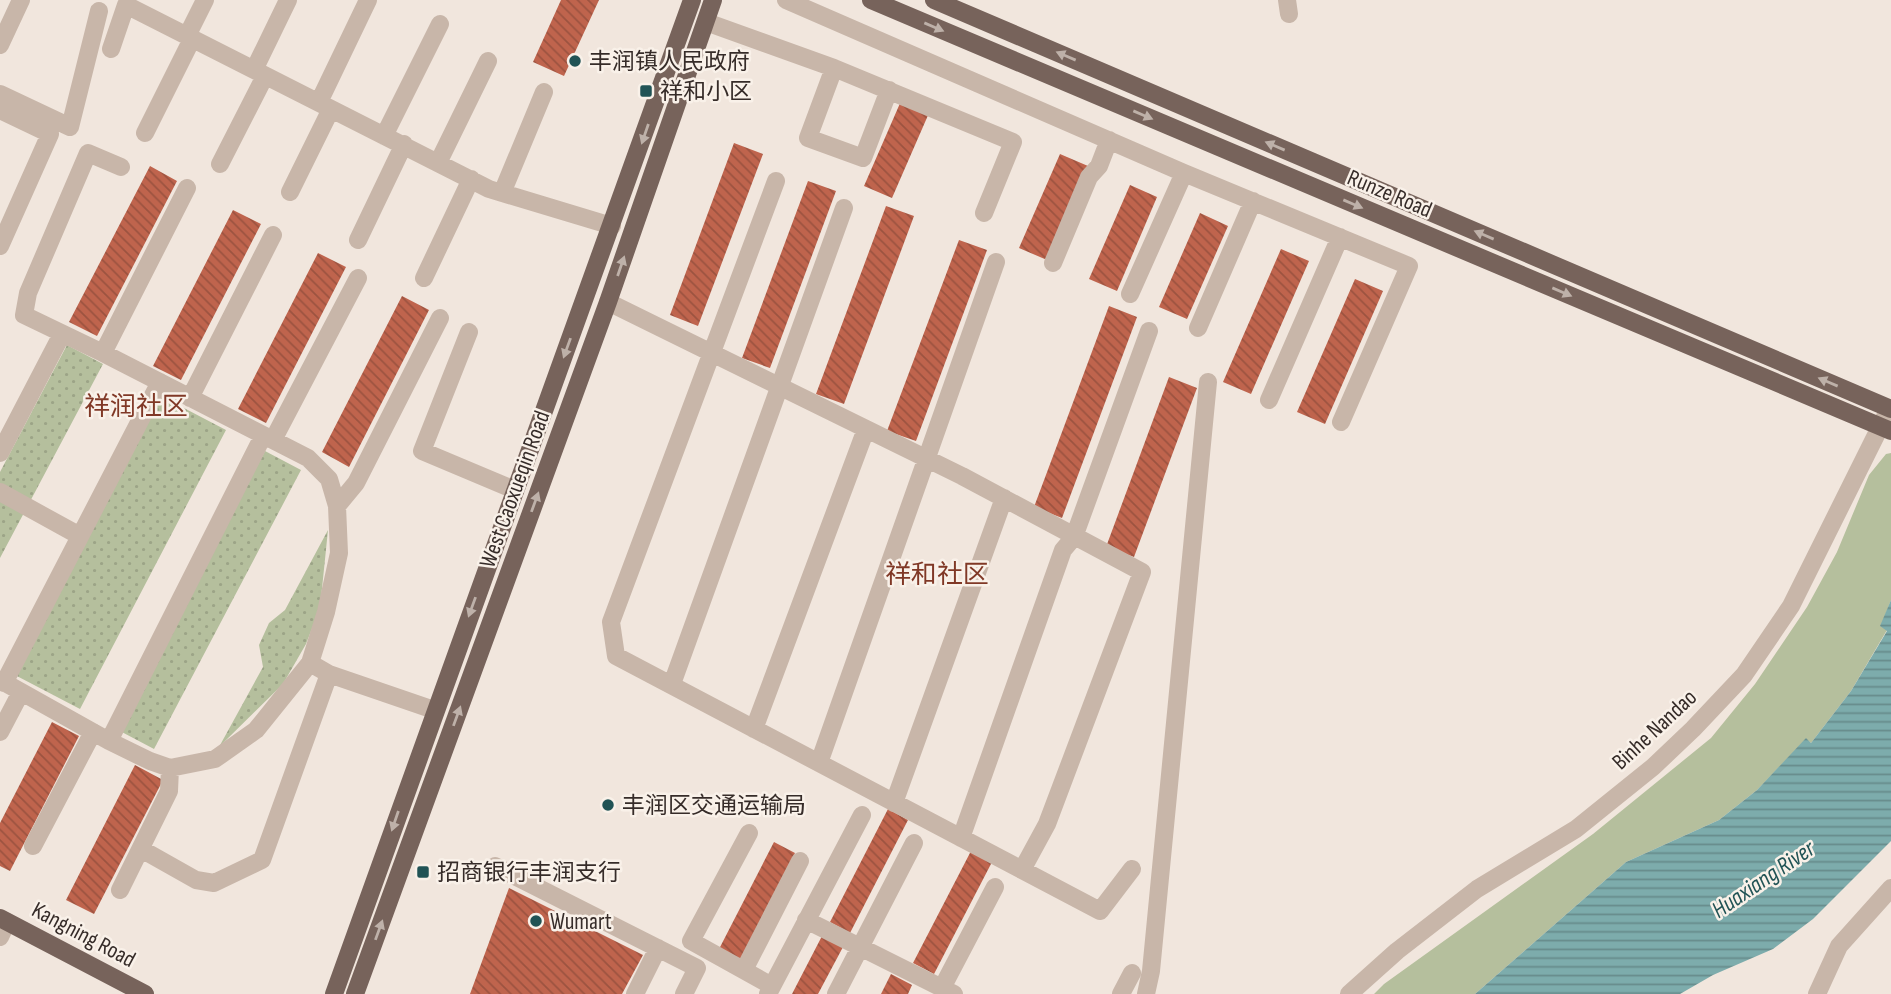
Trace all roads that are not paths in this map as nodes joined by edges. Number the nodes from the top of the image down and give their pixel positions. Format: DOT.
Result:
graph roads {
  1 [pos="21,0"];
  2 [pos="205,0"];
  3 [pos="288,0"];
  4 [pos="368,0"];
  5 [pos="692,0"];
  6 [pos="713,0"];
  7 [pos="786,0"];
  8 [pos="871,0"];
  9 [pos="934,0"];
  10 [pos="99,11"];
  11 [pos="706,22"];
  12 [pos="440,24"];
  13 [pos="190,37"];
  14 [pos="0,44"];
  15 [pos="111,49"];
  16 [pos="488,61"];
  17 [pos="834,68"];
  18 [pos="259,73"];
  19 [pos="889,90"];
  20 [pos="544,92"];
  21 [pos="0,94"];
  22 [pos="325,106"];
  23 [pos="0,110"];
  24 [pos="145,133"];
  25 [pos="384,136"];
  26 [pos="1109,140"];
  27 [pos="404,145"];
  28 [pos="438,163"];
  29 [pos="220,164"];
  30 [pos="121,167"];
  31 [pos="1184,173"];
  32 [pos="471,179"];
  33 [pos="776,181"];
  34 [pos="187,188"];
  35 [pos="290,192"];
  36 [pos="502,192"];
  37 [pos="1254,201"];
  38 [pos="844,208"];
  39 [pos="984,213"];
  40 [pos="612,226"];
  41 [pos="273,235"];
  42 [pos="1340,237"];
  43 [pos="358,240"];
  44 [pos="0,246"];
  45 [pos="996,262"];
  46 [pos="1053,263"];
  47 [pos="358,278"];
  48 [pos="424,278"];
  49 [pos="1130,294"];
  50 [pos="608,302"];
  51 [pos="440,317"];
  52 [pos="1198,328"];
  53 [pos="1149,331"];
  54 [pos="469,332"];
  55 [pos="62,334"];
  56 [pos="103,353"];
  57 [pos="711,353"];
  58 [pos="160,382"];
  59 [pos="1208,382"];
  60 [pos="778,386"];
  61 [pos="190,398"];
  62 [pos="1269,400"];
  63 [pos="1890,409"];
  64 [pos="1341,422"];
  65 [pos="866,429"];
  66 [pos="1886,429"];
  67 [pos="268,438"];
  68 [pos="0,453"];
  69 [pos="927,459"];
  70 [pos="515,490"];
  71 [pos="0,492"];
  72 [pos="1004,498"];
  73 [pos="337,506"];
  74 [pos="80,536"];
  75 [pos="1073,537"];
  76 [pos="310,663"];
  77 [pos="329,674"];
  78 [pos="2,682"];
  79 [pos="672,684"];
  80 [pos="21,692"];
  81 [pos="434,710"];
  82 [pos="754,729"];
  83 [pos="0,732"];
  84 [pos="93,732"];
  85 [pos="109,741"];
  86 [pos="819,763"];
  87 [pos="170,768"];
  88 [pos="894,803"];
  89 [pos="862,815"];
  90 [pos="749,834"];
  91 [pos="961,838"];
  92 [pos="914,843"];
  93 [pos="33,846"];
  94 [pos="141,849"];
  95 [pos="800,861"];
  96 [pos="495,866"];
  97 [pos="1132,869"];
  98 [pos="1022,870"];
  99 [pos="995,887"];
  100 [pos="1891,888"];
  101 [pos="120,890"];
  102 [pos="806,920"];
  103 [pos="2,926"];
  104 [pos="860,947"];
  105 [pos="658,948"];
  106 [pos="744,970"];
  107 [pos="1132,972"];
  108 [pos="921,987"];
  109 [pos="770,990"];
  110 [pos="948,991"];
  111 [pos="138,992"];
  112 [pos="334,994"];
  113 [pos="355,994"];
  114 [pos="635,994"];
  115 [pos="684,994"];
  116 [pos="836,994"];
  117 [pos="1121,994"];
  118 [pos="1146,994"];
  119 [pos="1349,994"];
  120 [pos="1817,994"];
  1 -- 14 [label="street"];
  2 -- 13 [label="street"];
  3 -- 18 [label="street"];
  4 -- 22 [label="street"];
  5 -- 40 [label="main road, West Caoxueqin Road, one-way"];
  6 -- 11 [label="main road, West Caoxueqin Road"];
  7 -- 26 [label="street"];
  8 -- 66 [label="main road, Runze Road, one-way"];
  63 -- 9 [label="main road, Runze Road, one-way"];
  10 -- 21 [label="street"];
  11 -- 17 [label="street"];
  50 -- 11 [label="main road, West Caoxueqin Road, one-way"];
  12 -- 25 [label="street"];
  13 -- 15 [label="street"];
  13 -- 18 [label="street"];
  13 -- 24 [label="street"];
  16 -- 28 [label="street"];
  17 -- 19 [label="street"];
  17 -- 19 [label="street"];
  18 -- 22 [label="street"];
  18 -- 29 [label="street"];
  19 -- 39 [label="street"];
  20 -- 36 [label="street"];
  22 -- 25 [label="street"];
  22 -- 35 [label="street"];
  23 -- 44 [label="street"];
  25 -- 27 [label="street"];
  26 -- 31 [label="street"];
  26 -- 46 [label="street"];
  27 -- 28 [label="street"];
  27 -- 43 [label="street"];
  28 -- 32 [label="street"];
  30 -- 55 [label="street"];
  31 -- 37 [label="street"];
  31 -- 49 [label="street"];
  32 -- 36 [label="street"];
  32 -- 48 [label="street"];
  33 -- 57 [label="street"];
  34 -- 56 [label="street"];
  36 -- 40 [label="street"];
  37 -- 42 [label="street"];
  37 -- 52 [label="street"];
  38 -- 60 [label="street"];
  40 -- 70 [label="main road, West Caoxueqin Road, one-way"];
  41 -- 61 [label="street"];
  42 -- 62 [label="street"];
  42 -- 64 [label="street"];
  45 -- 69 [label="street"];
  47 -- 67 [label="street"];
  50 -- 57 [label="street"];
  113 -- 50 [label="main road, West Caoxueqin Road, one-way"];
  51 -- 73 [label="street"];
  53 -- 75 [label="street"];
  54 -- 70 [label="street"];
  55 -- 56 [label="street"];
  55 -- 68 [label="street"];
  56 -- 58 [label="street"];
  57 -- 60 [label="street"];
  57 -- 79 [label="street"];
  58 -- 61 [label="street"];
  58 -- 74 [label="street"];
  59 -- 118 [label="street"];
  60 -- 65 [label="street"];
  60 -- 79 [label="street"];
  61 -- 67 [label="street"];
  63 -- 66 [label="street, Binhe Nandao"];
  65 -- 69 [label="street"];
  65 -- 82 [label="street"];
  66 -- 119 [label="street, Binhe Nandao"];
  67 -- 73 [label="street"];
  67 -- 85 [label="street"];
  69 -- 72 [label="street"];
  69 -- 86 [label="street"];
  70 -- 81 [label="main road, West Caoxueqin Road, one-way"];
  71 -- 74 [label="street"];
  72 -- 75 [label="street"];
  72 -- 88 [label="street"];
  73 -- 76 [label="street"];
  74 -- 78 [label="street"];
  75 -- 91 [label="street"];
  75 -- 98 [label="street"];
  76 -- 77 [label="street"];
  76 -- 87 [label="street"];
  77 -- 81 [label="street"];
  77 -- 94 [label="street"];
  78 -- 80 [label="street"];
  79 -- 82 [label="street"];
  80 -- 83 [label="street"];
  80 -- 84 [label="street"];
  81 -- 112 [label="main road, West Caoxueqin Road, one-way"];
  82 -- 86 [label="street"];
  84 -- 85 [label="street"];
  84 -- 93 [label="street"];
  85 -- 87 [label="street"];
  86 -- 88 [label="street"];
  87 -- 94 [label="street"];
  88 -- 91 [label="street"];
  89 -- 102 [label="street"];
  90 -- 106 [label="street"];
  91 -- 98 [label="street"];
  92 -- 104 [label="street"];
  94 -- 101 [label="street"];
  95 -- 106 [label="street"];
  96 -- 105 [label="street"];
  97 -- 98 [label="street"];
  99 -- 110 [label="street"];
  100 -- 120 [label="street"];
  102 -- 104 [label="street"];
  102 -- 109 [label="street"];
  103 -- 111 [label="main road, Kangning Road"];
  104 -- 108 [label="street"];
  104 -- 116 [label="street"];
  105 -- 114 [label="street"];
  105 -- 115 [label="street"];
  106 -- 109 [label="street"];
  107 -- 117 [label="street"];
  108 -- 110 [label="street"];
}
